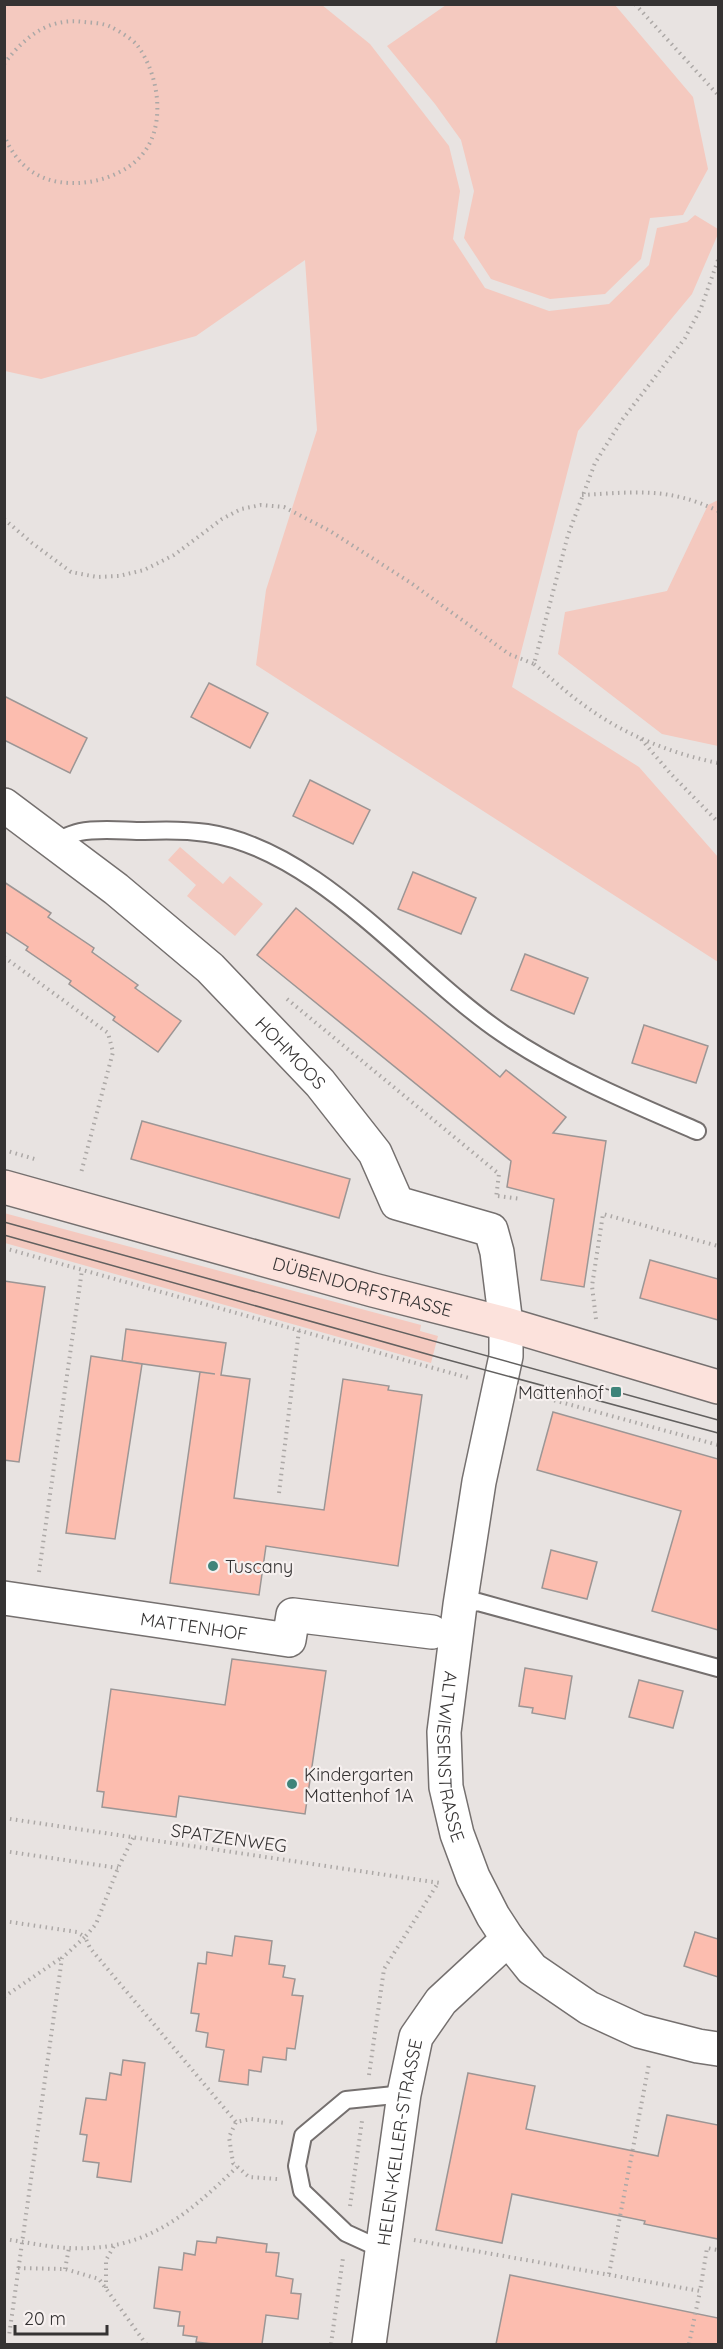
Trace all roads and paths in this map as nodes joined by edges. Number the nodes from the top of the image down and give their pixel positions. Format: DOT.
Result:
graph roads {
  1 [pos="635,4"];
  2 [pos="4,64"];
  3 [pos="718,95"];
  4 [pos="4,135"];
  5 [pos="718,260"];
  6 [pos="582,495"];
  7 [pos="718,510"];
  8 [pos="4,519"];
  9 [pos="534,664"];
  10 [pos="640,738"];
  11 [pos="718,763"];
  12 [pos="4,805"];
  13 [pos="718,822"];
  14 [pos="54,842"];
  15 [pos="4,957"];
  16 [pos="250,1010"];
  17 [pos="697,1131"];
  18 [pos="81,1173"];
  19 [pos="4,1187"];
  20 [pos="496,1196"];
  21 [pos="521,1199"];
  22 [pos="491,1230"];
  23 [pos="718,1246"];
  24 [pos="4,1248"];
  25 [pos="82,1270"];
  26 [pos="506,1324"];
  27 [pos="596,1326"];
  28 [pos="299,1330"];
  29 [pos="473,1379"];
  30 [pos="718,1387"];
  31 [pos="522,1393"];
  32 [pos="718,1445"];
  33 [pos="279,1493"];
  34 [pos="20,1600"];
  35 [pos="460,1605"];
  36 [pos="432,1632"];
  37 [pos="718,1668"];
  38 [pos="4,1818"];
  39 [pos="134,1838"];
  40 [pos="4,1851"];
  41 [pos="118,1868"];
  42 [pos="450,1882"];
  43 [pos="4,1921"];
  44 [pos="86,1937"];
  45 [pos="508,1939"];
  46 [pos="62,1958"];
  47 [pos="4,1997"];
  48 [pos="718,2049"];
  49 [pos="650,2058"];
  50 [pos="404,2094"];
  51 [pos="236,2122"];
  52 [pos="312,2128"];
  53 [pos="237,2167"];
  54 [pos="299,2180"];
  55 [pos="4,2239"];
  56 [pos="22,2241"];
  57 [pos="393,2244"];
  58 [pos="115,2245"];
  59 [pos="69,2248"];
  60 [pos="718,2250"];
  61 [pos="18,2268"];
  62 [pos="65,2269"];
  63 [pos="609,2274"];
  64 [pos="106,2288"];
  65 [pos="700,2291"];
  66 [pos="9,2336"];
  67 [pos="146,2344"];
  68 [pos="369,2344"];
  69 [pos="689,2344"];
  1 -- 3 [label="path"];
  2 -- 4 [label="path"];
  5 -- 6 [label="path"];
  6 -- 7 [label="path"];
  6 -- 9 [label="path"];
  8 -- 9 [label="path"];
  9 -- 10 [label="path"];
  10 -- 11 [label="path"];
  10 -- 13 [label="path"];
  12 -- 14 [label="street, HOHMOOS"];
  14 -- 16 [label="street, HOHMOOS"];
  14 -- 17 [label="lane"];
  15 -- 18 [label="path"];
  16 -- 20 [label="path"];
  16 -- 22 [label="street, HOHMOOS"];
  19 -- 26 [label="street, DÜBENDORFSTRASSE"];
  20 -- 21 [label="path"];
  20 -- 22 [label="path"];
  22 -- 26 [label="street"];
  23 -- 27 [label="path"];
  24 -- 25 [label="path"];
  25 -- 28 [label="path"];
  25 -- 34 [label="path"];
  26 -- 30 [label="street, DÜBENDORFSTRASSE"];
  26 -- 35 [label="street, ALTWIESENSTRASSE"];
  28 -- 29 [label="path"];
  28 -- 33 [label="path"];
  31 -- 32 [label="path"];
  34 -- 36 [label="street, MATTENHOF"];
  35 -- 37 [label="lane"];
  35 -- 45 [label="street, ALTWIESENSTRASSE"];
  38 -- 39 [label="path, SPATZENWEG"];
  39 -- 41 [label="path"];
  39 -- 42 [label="path, SPATZENWEG"];
  40 -- 41 [label="path"];
  41 -- 44 [label="path"];
  43 -- 44 [label="path"];
  44 -- 46 [label="path"];
  44 -- 51 [label="path"];
  45 -- 48 [label="street, ALTWIESENSTRASSE"];
  45 -- 50 [label="street, HELEN-KELLER-STRASSE"];
  46 -- 47 [label="path"];
  46 -- 56 [label="path"];
  49 -- 63 [label="path"];
  50 -- 52 [label="lane"];
  50 -- 57 [label="street, HELEN-KELLER-STRASSE"];
  51 -- 52 [label="path"];
  51 -- 53 [label="path"];
  52 -- 54 [label="lane"];
  53 -- 54 [label="path"];
  53 -- 58 [label="path"];
  54 -- 57 [label="lane"];
  55 -- 56 [label="path"];
  56 -- 59 [label="path"];
  56 -- 61 [label="path"];
  57 -- 63 [label="path"];
  57 -- 68 [label="street, HELEN-KELLER-STRASSE"];
  58 -- 59 [label="path"];
  58 -- 64 [label="path"];
  59 -- 62 [label="path"];
  60 -- 65 [label="path"];
  61 -- 62 [label="path"];
  61 -- 66 [label="path"];
  62 -- 64 [label="path"];
  63 -- 65 [label="path"];
  64 -- 67 [label="path"];
  65 -- 69 [label="path"];
}
